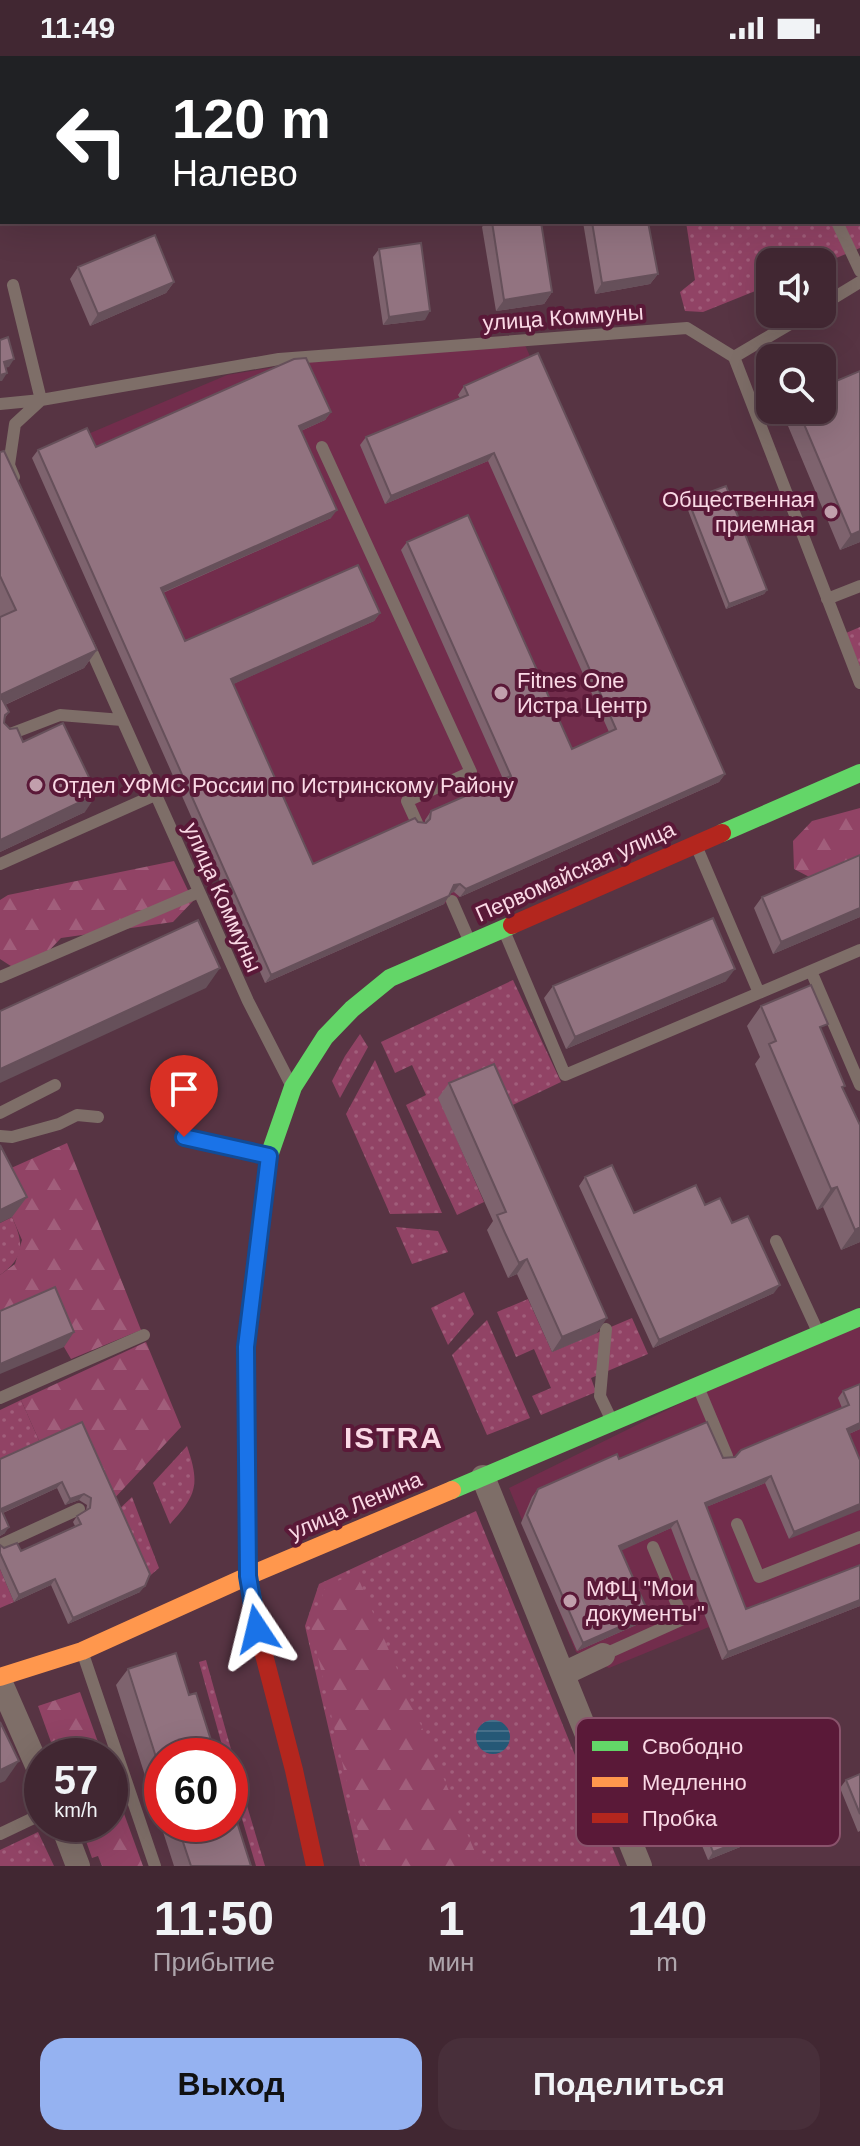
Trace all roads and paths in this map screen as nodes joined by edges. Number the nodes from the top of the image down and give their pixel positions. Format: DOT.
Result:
graph roads {
  1 [pos="838,224"];
  2 [pos="860,271"];
  3 [pos="860,282"];
  4 [pos="13,285"];
  5 [pos="836,297"];
  6 [pos="783,328"];
  7 [pos="734,357"];
  8 [pos="41,400"];
  9 [pos="0,404"];
  10 [pos="322,447"];
  11 [pos="21,493"];
  12 [pos="860,586"];
  13 [pos="827,599"];
  14 [pos="84,635"];
  15 [pos="860,683"];
  16 [pos="122,720"];
  17 [pos="0,738"];
  18 [pos="860,773"];
  19 [pos="155,795"];
  20 [pos="417,823"];
  21 [pos="696,844"];
  22 [pos="0,864"];
  23 [pos="199,892"];
  24 [pos="452,901"];
  25 [pos="503,929"];
  26 [pos="471,943"];
  27 [pos="860,950"];
  28 [pos="811,971"];
  29 [pos="0,977"];
  30 [pos="759,993"];
  31 [pos="55,1085"];
  32 [pos="860,1085"];
  33 [pos="293,1087"];
  34 [pos="0,1113"];
  35 [pos="98,1117"];
  36 [pos="0,1136"];
  37 [pos="184,1137"];
  38 [pos="269,1156"];
  39 [pos="776,1241"];
  40 [pos="858,1324"];
  41 [pos="606,1329"];
  42 [pos="144,1335"];
  43 [pos="819,1335"];
  44 [pos="698,1386"];
  45 [pos="0,1398"];
  46 [pos="613,1422"];
  47 [pos="727,1456"];
  48 [pos="483,1477"];
  49 [pos="79,1509"];
  50 [pos="737,1524"];
  51 [pos="860,1537"];
  52 [pos="0,1545"];
  53 [pos="653,1547"];
  54 [pos="248,1576"];
  55 [pos="82,1651"];
  56 [pos="603,1655"];
  57 [pos="563,1674"];
  58 [pos="0,1679"];
  59 [pos="581,1718"];
  60 [pos="25,1738"];
  61 [pos="24,1823"];
  62 [pos="0,1834"];
  63 [pos="69,1842"];
  64 [pos="632,1846"];
  65 [pos="78,1866"];
  66 [pos="155,1866"];
  67 [pos="315,1866"];
  68 [pos="640,1866"];
  1 -- 2 [label="lane"];
  3 -- 5 [label="lane"];
  4 -- 8 [label="lane"];
  6 -- 7 [label="lane"];
  7 -- 8 [label="lane, улица Коммуны"];
  7 -- 13 [label="lane"];
  8 -- 9 [label="lane, улица Коммуны"];
  8 -- 11 [label="lane"];
  10 -- 20 [label="lane"];
  12 -- 13 [label="lane"];
  13 -- 15 [label="lane"];
  14 -- 16 [label="lane, улица Коммуны"];
  16 -- 17 [label="lane"];
  16 -- 19 [label="lane, улица Коммуны"];
  18 -- 21 [label="main road, Первомайская улица"];
  19 -- 22 [label="lane"];
  19 -- 23 [label="lane, улица Коммуны"];
  21 -- 25 [label="main road, Первомайская улица"];
  21 -- 30 [label="lane"];
  23 -- 29 [label="lane"];
  23 -- 33 [label="lane, улица Коммуны"];
  24 -- 26 [label="lane"];
  25 -- 26 [label="main road, Первомайская улица"];
  25 -- 30 [label="lane"];
  26 -- 33 [label="main road, Первомайская улица"];
  27 -- 28 [label="lane"];
  28 -- 30 [label="lane"];
  28 -- 32 [label="lane"];
  31 -- 34 [label="lane"];
  33 -- 38 [label="main road, Первомайская улица"];
  35 -- 36 [label="lane"];
  37 -- 38 [label="lane"];
  38 -- 54 [label="main road, Первомайская улица"];
  39 -- 43 [label="lane"];
  40 -- 43 [label="main road, улица Ленина"];
  41 -- 46 [label="lane"];
  42 -- 45 [label="lane"];
  43 -- 44 [label="main road, улица Ленина"];
  44 -- 46 [label="main road, улица Ленина"];
  44 -- 47 [label="lane"];
  46 -- 48 [label="main road, улица Ленина"];
  48 -- 54 [label="main road, улица Ленина"];
  48 -- 57 [label="street"];
  49 -- 52 [label="lane"];
  50 -- 51 [label="lane"];
  53 -- 56 [label="lane"];
  54 -- 55 [label="main road, улица Ленина"];
  54 -- 67 [label="main road, Первомайская улица"];
  55 -- 58 [label="main road, улица Ленина"];
  55 -- 66 [label="lane"];
  56 -- 57 [label="street"];
  57 -- 59 [label="street"];
  58 -- 60 [label="street"];
  61 -- 62 [label="lane"];
  63 -- 65 [label="street"];
  64 -- 68 [label="street"];
}
